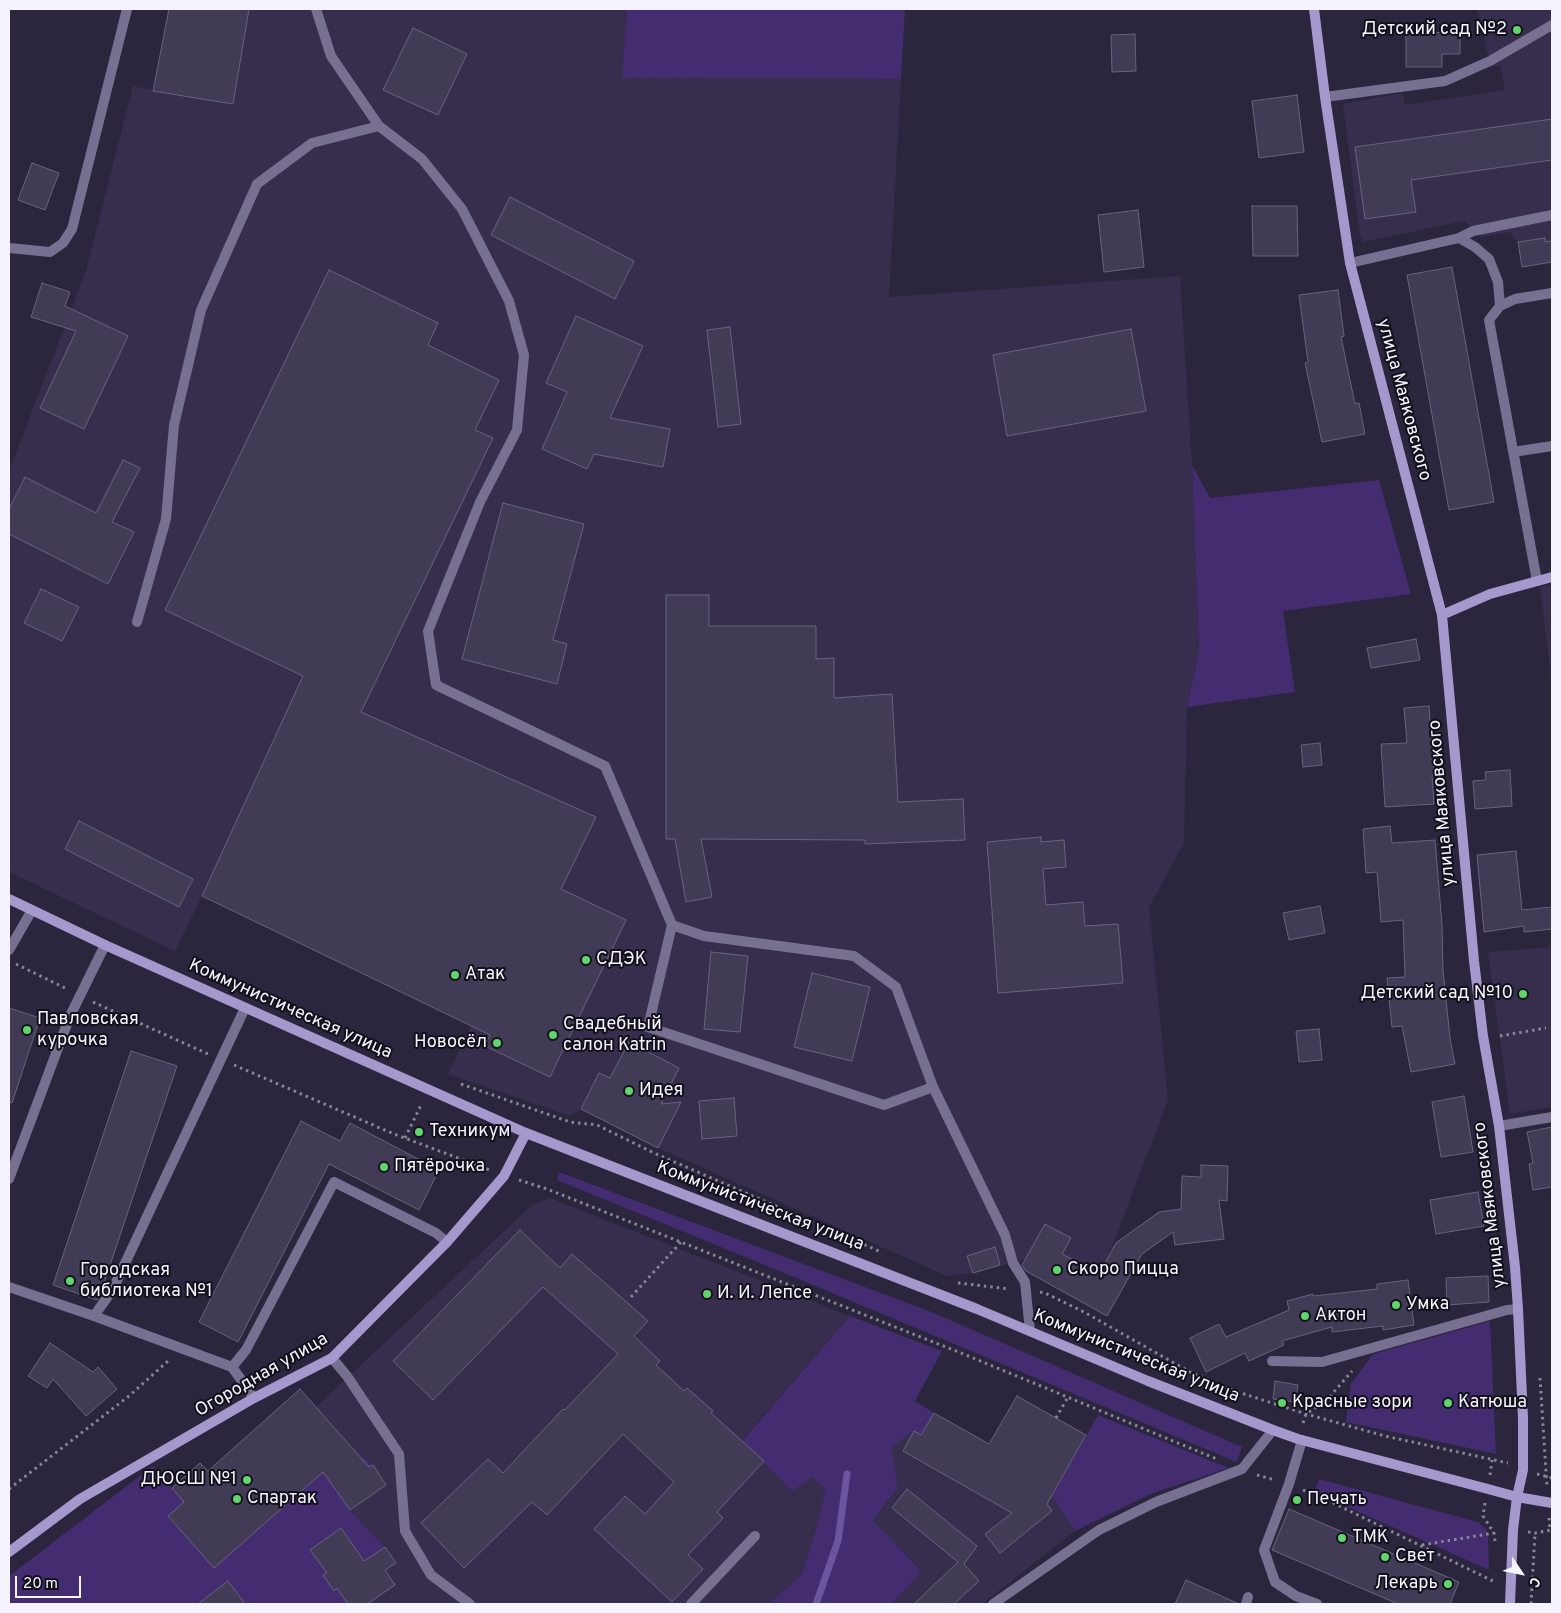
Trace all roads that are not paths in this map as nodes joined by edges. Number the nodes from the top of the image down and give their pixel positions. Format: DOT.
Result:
graph roads {
  1 [pos="127,9"];
  2 [pos="316,9"];
  3 [pos="1314,9"];
  4 [pos="1552,25"];
  5 [pos="1325,97"];
  6 [pos="379,126"];
  7 [pos="1552,215"];
  8 [pos="1459,238"];
  9 [pos="9,248"];
  10 [pos="1350,263"];
  11 [pos="1552,292"];
  12 [pos="1500,306"];
  13 [pos="1552,446"];
  14 [pos="1513,452"];
  15 [pos="1552,577"];
  16 [pos="1537,581"];
  17 [pos="1442,615"];
  18 [pos="137,622"];
  19 [pos="9,899"];
  20 [pos="32,910"];
  21 [pos="672,925"];
  22 [pos="105,945"];
  23 [pos="9,950"];
  24 [pos="245,1008"];
  25 [pos="933,1087"];
  26 [pos="1552,1117"];
  27 [pos="1499,1126"];
  28 [pos="526,1133"];
  29 [pos="9,1179"];
  30 [pos="448,1242"];
  31 [pos="9,1287"];
  32 [pos="1518,1309"];
  33 [pos="94,1316"];
  34 [pos="1030,1330"];
  35 [pos="332,1358"];
  36 [pos="1272,1361"];
  37 [pos="232,1367"];
  38 [pos="254,1398"];
  39 [pos="1273,1430"];
  40 [pos="1302,1440"];
  41 [pos="1517,1497"];
  42 [pos="1552,1502"];
  43 [pos="755,1536"];
  44 [pos="9,1552"];
  45 [pos="470,1604"];
  46 [pos="691,1604"];
  47 [pos="993,1604"];
  48 [pos="1317,1604"];
  49 [pos="1510,1604"];
  1 -- 9 [label="street"];
  2 -- 6 [label="street"];
  3 -- 5 [label="street, улица Маяковского"];
  4 -- 5 [label="street"];
  5 -- 10 [label="street, улица Маяковского"];
  6 -- 18 [label="street"];
  6 -- 21 [label="street"];
  7 -- 8 [label="street"];
  8 -- 10 [label="street"];
  8 -- 12 [label="street"];
  10 -- 17 [label="street, улица Маяковского"];
  11 -- 12 [label="street"];
  12 -- 14 [label="street"];
  13 -- 14 [label="street"];
  14 -- 16 [label="street"];
  15 -- 16 [label="street"];
  16 -- 17 [label="street"];
  17 -- 27 [label="street, улица Маяковского"];
  19 -- 20 [label="street, Коммунистическая улица"];
  20 -- 22 [label="street, Коммунистическая улица"];
  20 -- 23 [label="street"];
  21 -- 25 [label="street"];
  21 -- 25 [label="street"];
  22 -- 24 [label="street, Коммунистическая улица"];
  22 -- 29 [label="street"];
  24 -- 28 [label="street, Коммунистическая улица"];
  24 -- 33 [label="street"];
  25 -- 34 [label="street"];
  26 -- 27 [label="street"];
  27 -- 32 [label="street, улица Маяковского"];
  28 -- 30 [label="street, Огородная улица"];
  28 -- 34 [label="street, Коммунистическая улица"];
  30 -- 35 [label="street, Огородная улица"];
  30 -- 37 [label="street"];
  31 -- 33 [label="street"];
  32 -- 36 [label="street"];
  32 -- 41 [label="street, улица Маяковского"];
  33 -- 37 [label="street"];
  34 -- 39 [label="street, Коммунистическая улица"];
  35 -- 38 [label="street, Огородная улица"];
  35 -- 45 [label="street"];
  37 -- 38 [label="street"];
  38 -- 44 [label="street, Огородная улица"];
  39 -- 40 [label="street, Коммунистическая улица"];
  39 -- 47 [label="street"];
  40 -- 41 [label="street, Коммунистическая улица"];
  40 -- 48 [label="street"];
  41 -- 42 [label="street, Коммунистическая улица"];
  41 -- 49 [label="street, улица Маяковского"];
  43 -- 46 [label="street"];
}
